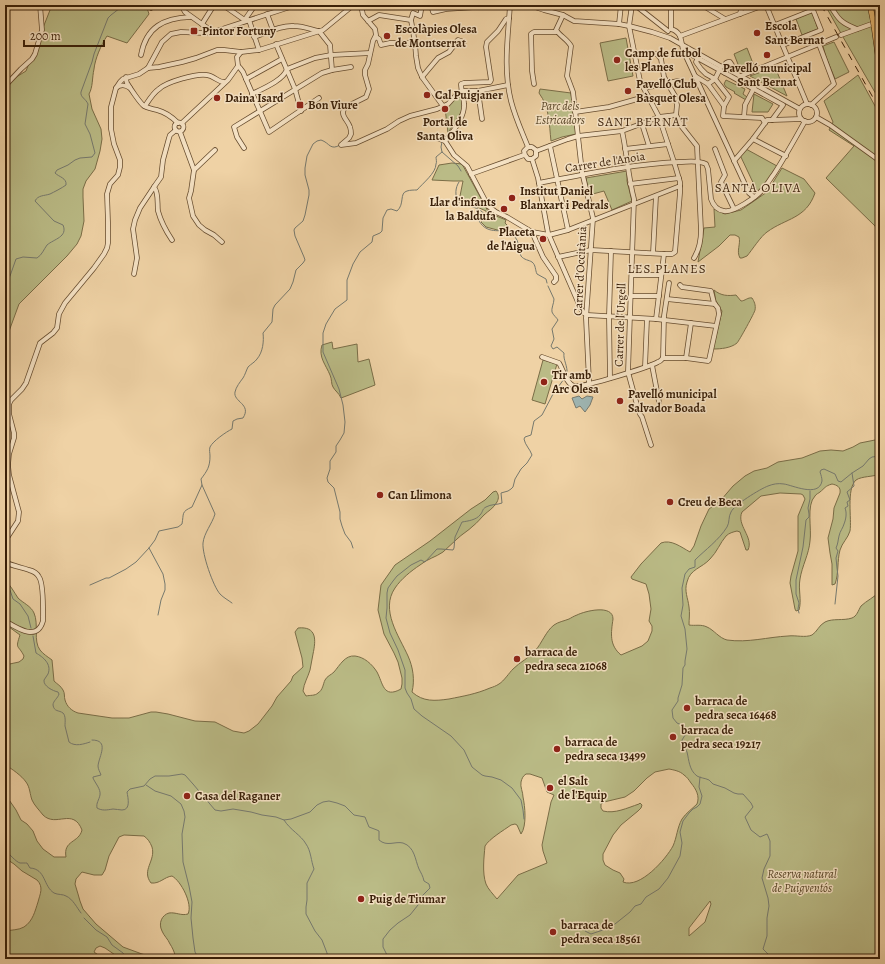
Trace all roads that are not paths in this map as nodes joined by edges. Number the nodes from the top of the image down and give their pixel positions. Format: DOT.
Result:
graph roads {
  1 [pos="40,5"];
  2 [pos="181,5"];
  3 [pos="214,5"];
  4 [pos="223,5"];
  5 [pos="284,5"];
  6 [pos="292,5"];
  7 [pos="360,5"];
  8 [pos="422,5"];
  9 [pos="431,5"];
  10 [pos="483,5"];
  11 [pos="510,5"];
  12 [pos="529,5"];
  13 [pos="621,5"];
  14 [pos="632,5"];
  15 [pos="635,5"];
  16 [pos="671,5"];
  17 [pos="702,5"];
  18 [pos="742,5"];
  19 [pos="765,5"];
  20 [pos="830,5"];
  21 [pos="870,5"];
  22 [pos="256,6"];
  23 [pos="350,6"];
  24 [pos="276,11"];
  25 [pos="267,14"];
  26 [pos="740,14"];
  27 [pos="563,15"];
  28 [pos="190,17"];
  29 [pos="509,18"];
  30 [pos="725,19"];
  31 [pos="411,20"];
  32 [pos="248,21"];
  33 [pos="368,21"];
  34 [pos="880,21"];
  35 [pos="201,24"];
  36 [pos="619,24"];
  37 [pos="775,25"];
  38 [pos="630,26"];
  39 [pos="307,28"];
  40 [pos="857,29"];
  41 [pos="273,30"];
  42 [pos="669,30"];
  43 [pos="319,31"];
  44 [pos="213,32"];
  45 [pos="557,32"];
  46 [pos="204,34"];
  47 [pos="306,35"];
  48 [pos="663,35"];
  49 [pos="841,35"];
  50 [pos="254,36"];
  51 [pos="680,36"];
  52 [pos="376,37"];
  53 [pos="836,37"];
  54 [pos="464,42"];
  55 [pos="415,43"];
  56 [pos="276,44"];
  57 [pos="681,44"];
  58 [pos="819,44"];
  59 [pos="783,45"];
  60 [pos="259,50"];
  61 [pos="683,50"];
  62 [pos="232,51"];
  63 [pos="241,52"];
  64 [pos="370,53"];
  65 [pos="635,53"];
  66 [pos="141,54"];
  67 [pos="331,55"];
  68 [pos="237,56"];
  69 [pos="788,57"];
  70 [pos="698,58"];
  71 [pos="282,59"];
  72 [pos="710,64"];
  73 [pos="238,66"];
  74 [pos="351,67"];
  75 [pos="148,68"];
  76 [pos="287,69"];
  77 [pos="728,69"];
  78 [pos="880,69"];
  79 [pos="332,70"];
  80 [pos="720,70"];
  81 [pos="706,74"];
  82 [pos="694,75"];
  83 [pos="741,76"];
  84 [pos="126,77"];
  85 [pos="422,77"];
  86 [pos="246,79"];
  87 [pos="715,79"];
  88 [pos="217,80"];
  89 [pos="678,81"];
  90 [pos="224,82"];
  91 [pos="667,83"];
  92 [pos="534,84"];
  93 [pos="708,84"];
  94 [pos="508,85"];
  95 [pos="5,86"];
  96 [pos="116,88"];
  97 [pos="130,88"];
  98 [pos="644,88"];
  99 [pos="754,88"];
  100 [pos="218,89"];
  101 [pos="295,90"];
  102 [pos="462,91"];
  103 [pos="478,91"];
  104 [pos="252,94"];
  105 [pos="648,96"];
  106 [pos="319,98"];
  107 [pos="809,105"];
  108 [pos="145,106"];
  109 [pos="443,106"];
  110 [pos="724,106"];
  111 [pos="800,109"];
  112 [pos="260,111"];
  113 [pos="301,111"];
  114 [pos="575,112"];
  115 [pos="676,115"];
  116 [pos="659,117"];
  117 [pos="744,117"];
  118 [pos="816,117"];
  119 [pos="482,119"];
  120 [pos="772,120"];
  121 [pos="803,120"];
  122 [pos="765,123"];
  123 [pos="180,124"];
  124 [pos="642,124"];
  125 [pos="178,130"];
  126 [pos="622,130"];
  127 [pos="578,136"];
  128 [pos="439,139"];
  129 [pos="753,139"];
  130 [pos="445,140"];
  131 [pos="668,144"];
  132 [pos="550,146"];
  133 [pos="650,146"];
  134 [pos="528,147"];
  135 [pos="244,148"];
  136 [pos="625,149"];
  137 [pos="715,149"];
  138 [pos="215,150"];
  139 [pos="536,151"];
  140 [pos="524,155"];
  141 [pos="786,156"];
  142 [pos="532,159"];
  143 [pos="698,161"];
  144 [pos="734,161"];
  145 [pos="880,161"];
  146 [pos="674,162"];
  147 [pos="628,166"];
  148 [pos="194,170"];
  149 [pos="471,174"];
  150 [pos="583,175"];
  151 [pos="679,178"];
  152 [pos="557,180"];
  153 [pos="539,182"];
  154 [pos="630,184"];
  155 [pos="680,186"];
  156 [pos="154,187"];
  157 [pos="656,196"];
  158 [pos="754,197"];
  159 [pos="634,204"];
  160 [pos="734,209"];
  161 [pos="593,220"];
  162 [pos="568,230"];
  163 [pos="532,232"];
  164 [pos="549,235"];
  165 [pos="172,240"];
  166 [pos="222,242"];
  167 [pos="591,250"];
  168 [pos="611,251"];
  169 [pos="632,252"];
  170 [pos="653,253"];
  171 [pos="664,254"];
  172 [pos="558,257"];
  173 [pos="694,258"];
  174 [pos="134,274"];
  175 [pos="632,275"];
  176 [pos="661,275"];
  177 [pos="554,282"];
  178 [pos="669,283"];
  179 [pos="680,285"];
  180 [pos="631,296"];
  181 [pos="659,296"];
  182 [pos="667,299"];
  183 [pos="715,304"];
  184 [pos="587,315"];
  185 [pos="609,316"];
  186 [pos="630,317"];
  187 [pos="647,318"];
  188 [pos="656,319"];
  189 [pos="664,320"];
  190 [pos="691,323"];
  191 [pos="716,326"];
  192 [pos="542,357"];
  193 [pos="663,358"];
  194 [pos="686,358"];
  195 [pos="652,365"];
  196 [pos="645,367"];
  197 [pos="628,372"];
  198 [pos="610,378"];
  199 [pos="589,384"];
  200 [pos="659,402"];
  201 [pos="651,445"];
  202 [pos="5,541"];
  203 [pos="5,562"];
  204 [pos="5,621"];
  1 -- 95 [label="street"];
  2 -- 28 [label="street"];
  3 -- 35 [label="street"];
  4 -- 32 [label="street"];
  5 -- 24 [label="street"];
  6 -- 24 [label="street"];
  7 -- 23 [label="street"];
  7 -- 33 [label="street"];
  8 -- 31 [label="street"];
  9 -- 10 [label="street"];
  11 -- 29 [label="street"];
  12 -- 27 [label="street"];
  13 -- 36 [label="street"];
  14 -- 38 [label="street"];
  15 -- 42 [label="street"];
  16 -- 42 [label="street"];
  17 -- 30 [label="street"];
  18 -- 26 [label="street"];
  19 -- 26 [label="street"];
  19 -- 37 [label="street"];
  20 -- 40 [label="street"];
  21 -- 78 [label="main road"];
  22 -- 32 [label="street"];
  23 -- 43 [label="street"];
  24 -- 25 [label="street"];
  25 -- 32 [label="street"];
  25 -- 41 [label="street"];
  26 -- 30 [label="street"];
  27 -- 36 [label="street"];
  27 -- 45 [label="street"];
  28 -- 35 [label="street"];
  28 -- 66 [label="street"];
  29 -- 94 [label="street"];
  29 -- 102 [label="street"];
  30 -- 51 [label="street"];
  31 -- 33 [label="street"];
  31 -- 55 [label="street"];
  32 -- 44 [label="street"];
  32 -- 50 [label="street"];
  33 -- 52 [label="street"];
  34 -- 40 [label="street"];
  35 -- 44 [label="street"];
  35 -- 46 [label="street"];
  36 -- 38 [label="street"];
  37 -- 59 [label="street"];
  37 -- 59 [label="street"];
  38 -- 48 [label="street"];
  38 -- 65 [label="street"];
  39 -- 41 [label="street"];
  39 -- 43 [label="street"];
  39 -- 47 [label="street"];
  40 -- 49 [label="street"];
  41 -- 50 [label="street"];
  42 -- 48 [label="street"];
  42 -- 51 [label="street"];
  43 -- 47 [label="street"];
  43 -- 67 [label="street"];
  44 -- 46 [label="street"];
  45 -- 92 [label="street"];
  45 -- 114 [label="street, Carrer d'Occitània"];
  46 -- 75 [label="street"];
  47 -- 56 [label="street"];
  48 -- 57 [label="street"];
  50 -- 60 [label="street"];
  51 -- 57 [label="street"];
  52 -- 55 [label="street"];
  52 -- 64 [label="street"];
  53 -- 58 [label="street"];
  54 -- 85 [label="street"];
  55 -- 85 [label="street"];
  56 -- 60 [label="street"];
  56 -- 71 [label="street"];
  57 -- 61 [label="street"];
  57 -- 77 [label="street"];
  58 -- 69 [label="street"];
  58 -- 107 [label="street"];
  59 -- 69 [label="street"];
  60 -- 63 [label="street"];
  61 -- 70 [label="street"];
  61 -- 82 [label="street"];
  62 -- 63 [label="street"];
  62 -- 68 [label="street"];
  62 -- 75 [label="street"];
  63 -- 68 [label="street"];
  64 -- 67 [label="street"];
  64 -- 109 [label="street"];
  65 -- 91 [label="street"];
  65 -- 98 [label="street"];
  67 -- 76 [label="street"];
  67 -- 79 [label="street"];
  68 -- 73 [label="street"];
  69 -- 83 [label="street"];
  69 -- 107 [label="street"];
  70 -- 72 [label="street"];
  70 -- 81 [label="street"];
  71 -- 76 [label="street"];
  71 -- 86 [label="street"];
  72 -- 80 [label="street"];
  72 -- 81 [label="street"];
  73 -- 86 [label="street"];
  73 -- 90 [label="street"];
  74 -- 79 [label="street"];
  75 -- 84 [label="street"];
  76 -- 101 [label="street"];
  76 -- 104 [label="street"];
  77 -- 80 [label="street"];
  77 -- 83 [label="street"];
  77 -- 99 [label="street"];
  79 -- 101 [label="street"];
  80 -- 87 [label="street"];
  81 -- 87 [label="street"];
  82 -- 93 [label="street"];
  82 -- 144 [label="street"];
  83 -- 111 [label="street"];
  84 -- 96 [label="street"];
  84 -- 97 [label="street"];
  85 -- 109 [label="street"];
  86 -- 104 [label="street"];
  87 -- 93 [label="street"];
  87 -- 110 [label="street"];
  88 -- 90 [label="street"];
  88 -- 100 [label="street"];
  88 -- 108 [label="street"];
  89 -- 91 [label="street"];
  90 -- 100 [label="street"];
  91 -- 98 [label="street"];
  91 -- 115 [label="street"];
  93 -- 110 [label="street"];
  94 -- 103 [label="street"];
  94 -- 134 [label="street"];
  96 -- 97 [label="street"];
  96 -- 202 [label="street"];
  97 -- 108 [label="street"];
  98 -- 105 [label="street"];
  99 -- 117 [label="street"];
  99 -- 120 [label="street"];
  100 -- 123 [label="street"];
  101 -- 112 [label="street"];
  101 -- 113 [label="street"];
  102 -- 103 [label="street"];
  102 -- 109 [label="street"];
  102 -- 130 [label="street"];
  103 -- 119 [label="street"];
  104 -- 112 [label="street"];
  105 -- 114 [label="street"];
  105 -- 116 [label="street"];
  106 -- 113 [label="street"];
  107 -- 111 [label="street"];
  107 -- 118 [label="street"];
  108 -- 123 [label="street"];
  110 -- 117 [label="street"];
  111 -- 121 [label="street"];
  112 -- 113 [label="street"];
  112 -- 135 [label="street"];
  114 -- 127 [label="street, Carrer d'Occitània"];
  115 -- 116 [label="street"];
  115 -- 143 [label="street"];
  116 -- 124 [label="street"];
  116 -- 131 [label="street"];
  117 -- 122 [label="street"];
  118 -- 121 [label="street"];
  118 -- 145 [label="street"];
  120 -- 121 [label="street"];
  120 -- 122 [label="street"];
  121 -- 141 [label="street"];
  122 -- 129 [label="street"];
  123 -- 125 [label="street"];
  123 -- 125 [label="street"];
  124 -- 126 [label="street"];
  124 -- 133 [label="street"];
  125 -- 148 [label="street"];
  125 -- 156 [label="street"];
  126 -- 127 [label="street"];
  126 -- 136 [label="street, Carrer de l'Urgell"];
  127 -- 132 [label="street"];
  127 -- 150 [label="street, Carrer d'Occitània"];
  128 -- 130 [label="street"];
  129 -- 141 [label="street"];
  129 -- 144 [label="street"];
  130 -- 149 [label="street"];
  131 -- 133 [label="street"];
  131 -- 146 [label="street"];
  132 -- 139 [label="street"];
  132 -- 152 [label="street"];
  133 -- 136 [label="street"];
  134 -- 139 [label="street"];
  134 -- 140 [label="street"];
  136 -- 147 [label="street, Carrer de l'Urgell"];
  137 -- 160 [label="street"];
  138 -- 148 [label="street"];
  139 -- 142 [label="street"];
  140 -- 142 [label="street"];
  140 -- 149 [label="street"];
  141 -- 158 [label="street"];
  142 -- 153 [label="street"];
  143 -- 146 [label="street, Carrer de l'Anoia"];
  143 -- 160 [label="street"];
  143 -- 173 [label="street"];
  144 -- 158 [label="street"];
  146 -- 147 [label="street, Carrer de l'Anoia"];
  146 -- 151 [label="street"];
  147 -- 150 [label="street, Carrer de l'Anoia"];
  147 -- 154 [label="street, Carrer de l'Urgell"];
  148 -- 166 [label="street"];
  149 -- 163 [label="street"];
  150 -- 152 [label="street, Carrer de l'Anoia"];
  150 -- 161 [label="street, Carrer d'Occitània"];
  151 -- 154 [label="street"];
  151 -- 155 [label="street"];
  152 -- 153 [label="street, Carrer de l'Anoia"];
  152 -- 162 [label="street"];
  153 -- 164 [label="street"];
  154 -- 159 [label="street, Carrer de l'Urgell"];
  155 -- 157 [label="street"];
  155 -- 171 [label="street"];
  156 -- 165 [label="street"];
  156 -- 174 [label="street"];
  157 -- 159 [label="street"];
  157 -- 170 [label="street"];
  158 -- 160 [label="street"];
  159 -- 161 [label="street"];
  159 -- 169 [label="street, Carrer de l'Urgell"];
  161 -- 162 [label="street"];
  161 -- 167 [label="street, Carrer d'Occitània"];
  162 -- 164 [label="street"];
  163 -- 164 [label="street"];
  163 -- 177 [label="street"];
  164 -- 172 [label="street"];
  167 -- 168 [label="street"];
  167 -- 172 [label="street"];
  167 -- 184 [label="street, Carrer d'Occitània"];
  168 -- 169 [label="street"];
  168 -- 185 [label="street"];
  169 -- 170 [label="street"];
  169 -- 175 [label="street, Carrer de l'Urgell"];
  170 -- 171 [label="street"];
  171 -- 176 [label="street"];
  172 -- 184 [label="street"];
  175 -- 176 [label="street"];
  175 -- 180 [label="street, Carrer de l'Urgell"];
  176 -- 181 [label="street"];
  178 -- 182 [label="street"];
  179 -- 183 [label="street"];
  180 -- 181 [label="street"];
  180 -- 186 [label="street, Carrer de l'Urgell"];
  181 -- 188 [label="street"];
  182 -- 183 [label="street"];
  182 -- 189 [label="street"];
  183 -- 191 [label="street"];
  184 -- 185 [label="street"];
  184 -- 199 [label="street, Carrer d'Occitània"];
  185 -- 186 [label="street"];
  185 -- 198 [label="street"];
  186 -- 187 [label="street"];
  186 -- 197 [label="street, Carrer de l'Urgell"];
  187 -- 188 [label="street"];
  187 -- 196 [label="street"];
  188 -- 189 [label="street"];
  189 -- 190 [label="street"];
  189 -- 193 [label="street"];
  190 -- 191 [label="street"];
  190 -- 194 [label="street"];
  191 -- 194 [label="street"];
  192 -- 199 [label="street"];
  193 -- 194 [label="street"];
  193 -- 195 [label="street"];
  195 -- 196 [label="street"];
  195 -- 200 [label="street"];
  196 -- 197 [label="street"];
  197 -- 198 [label="street"];
  197 -- 201 [label="street, Carrer de l'Urgell"];
  198 -- 199 [label="street"];
  203 -- 204 [label="street"];
}
